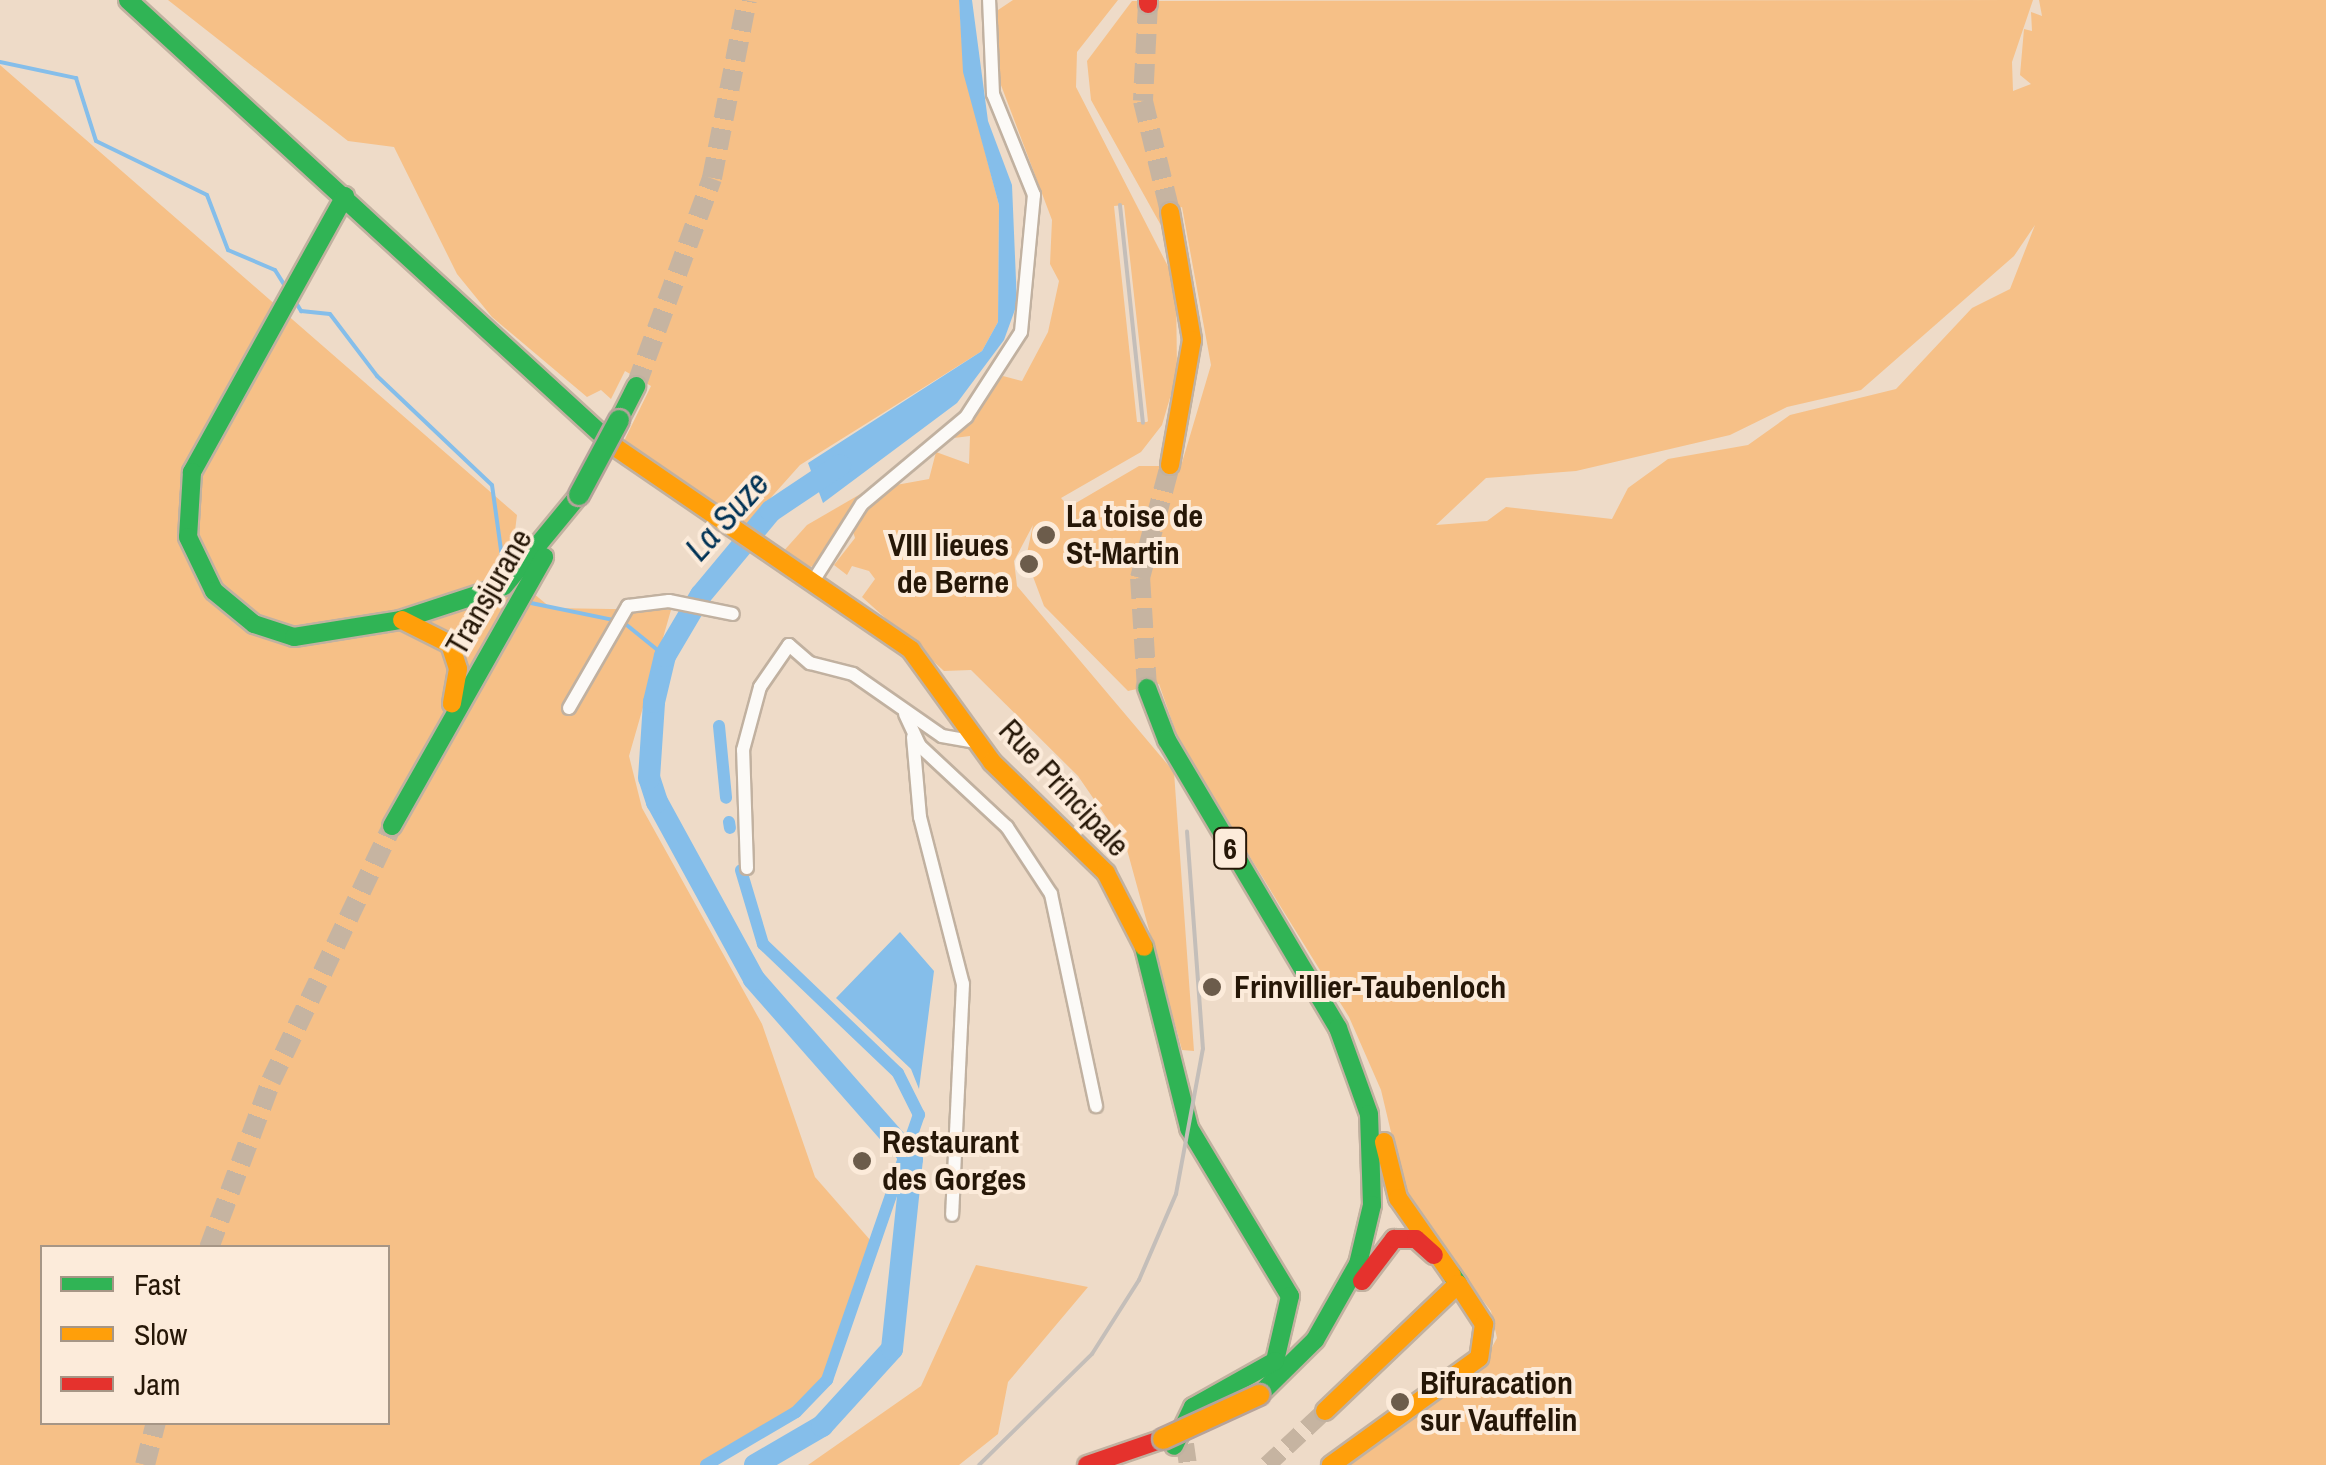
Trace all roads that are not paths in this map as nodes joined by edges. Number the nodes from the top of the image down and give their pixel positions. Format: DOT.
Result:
graph roads {
  1 [pos="128,0"];
  2 [pos="989,0"];
  3 [pos="345,196"];
  4 [pos="1170,212"];
  5 [pos="634,390"];
  6 [pos="1170,465"];
  7 [pos="579,494"];
  8 [pos="807,580"];
  9 [pos="733,614"];
  10 [pos="400,620"];
  11 [pos="1147,688"];
  12 [pos="569,708"];
  13 [pos="905,714"];
  14 [pos="444,732"];
  15 [pos="913,737"];
  16 [pos="978,742"];
  17 [pos="392,826"];
  18 [pos="747,868"];
  19 [pos="1359,1077"];
  20 [pos="1096,1106"];
  21 [pos="952,1215"];
  22 [pos="1376,1238"];
  23 [pos="1455,1279"];
  24 [pos="1325,1411"];
  25 [pos="1174,1443"];
  26 [pos="1088,1465"];
  27 [pos="1331,1465"];
  1 -- 3 [label="main road, Rue Principale"];
  2 -- 8 [label="street"];
  3 -- 8 [label="main road, Rue Principale"];
  3 -- 10 [label="main road"];
  4 -- 6 [label="main road"];
  5 -- 7 [label="main road, Transjurane, bridge"];
  7 -- 10 [label="main road"];
  7 -- 14 [label="main road, Transjurane"];
  8 -- 16 [label="main road, Rue Principale"];
  9 -- 12 [label="street"];
  10 -- 14 [label="main road"];
  11 -- 19 [label="main road, 6"];
  13 -- 15 [label="street"];
  13 -- 16 [label="street"];
  13 -- 18 [label="street"];
  14 -- 17 [label="main road, Transjurane"];
  15 -- 20 [label="street"];
  15 -- 21 [label="street"];
  16 -- 25 [label="main road, Rue Principale"];
  19 -- 22 [label="main road, 6"];
  19 -- 23 [label="main road"];
  22 -- 23 [label="main road"];
  22 -- 25 [label="main road, bridge"];
  23 -- 24 [label="main road"];
  23 -- 27 [label="main road"];
  25 -- 26 [label="main road"];
}
